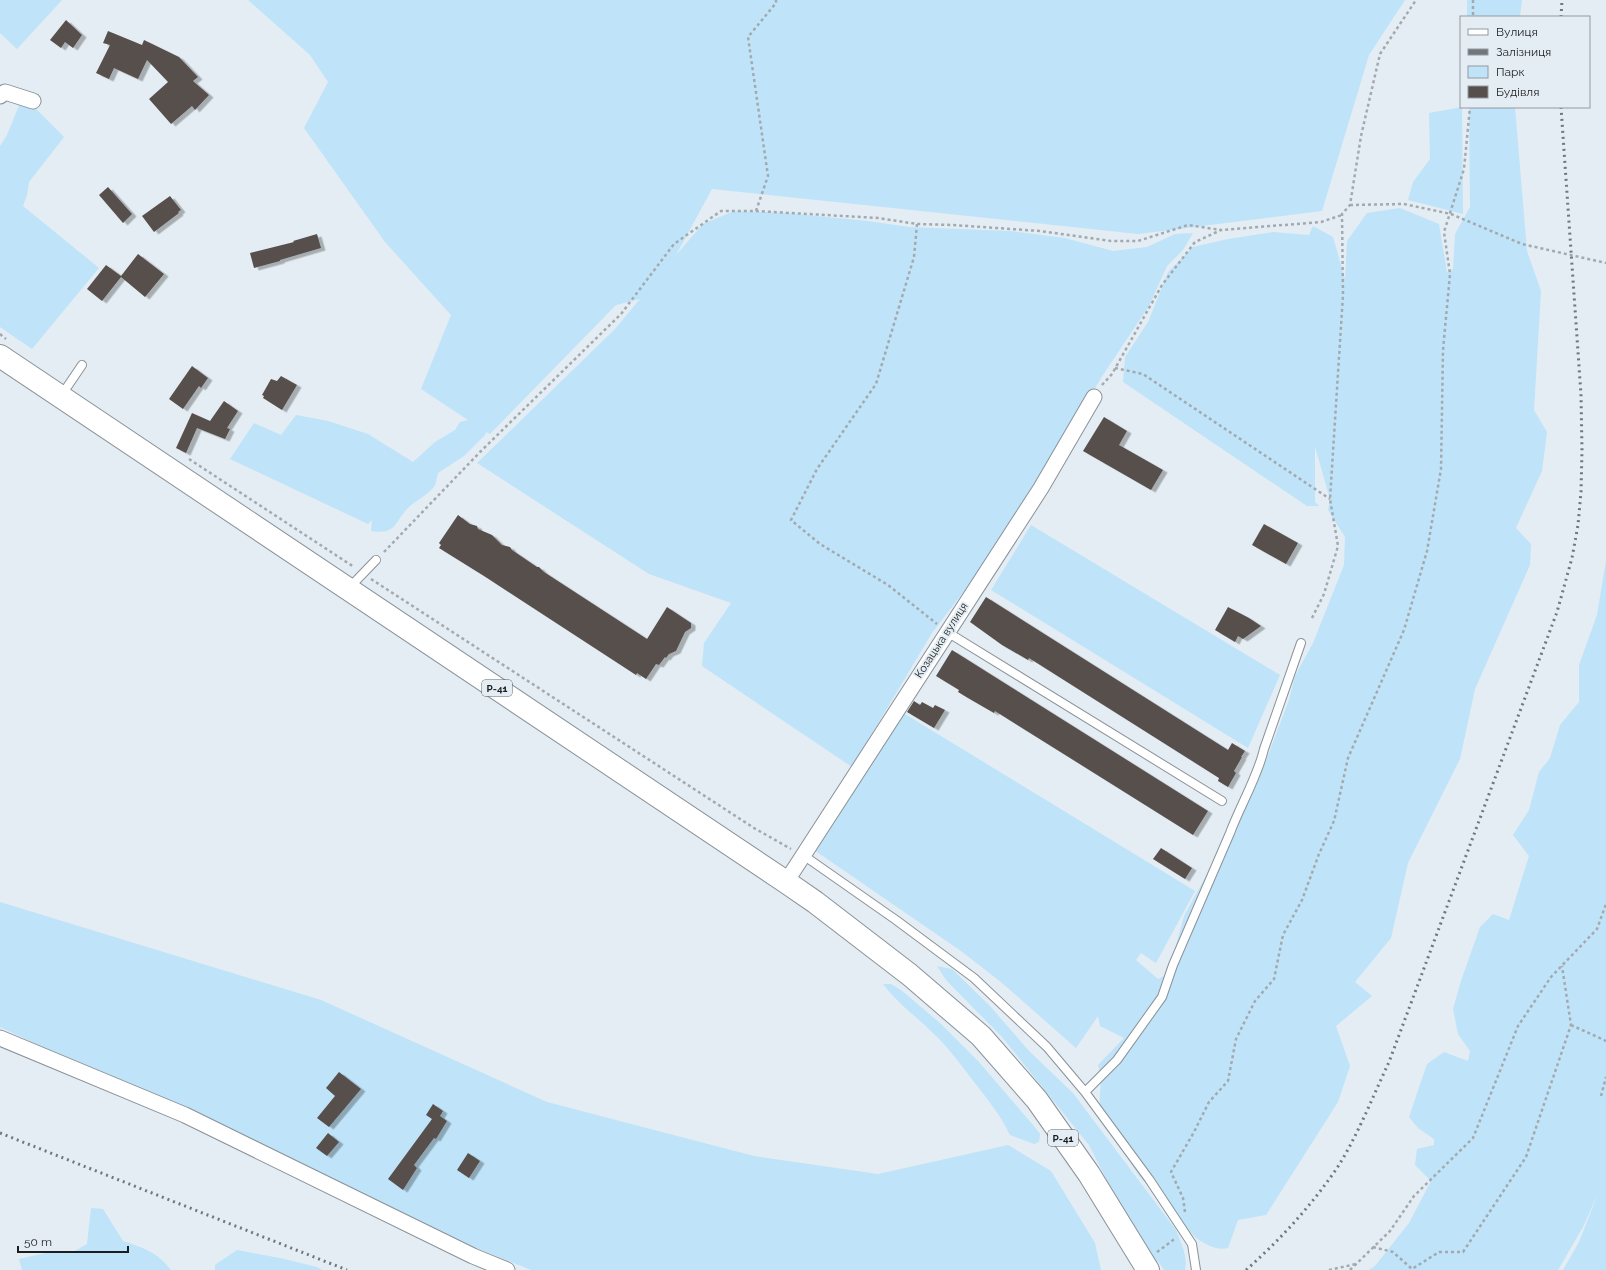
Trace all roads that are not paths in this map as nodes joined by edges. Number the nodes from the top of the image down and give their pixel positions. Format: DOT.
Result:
graph roads {
  1 [pos="0,96"];
  2 [pos="33,102"];
  3 [pos="3,347"];
  4 [pos="82,365"];
  5 [pos="60,396"];
  6 [pos="1094,397"];
  7 [pos="376,560"];
  8 [pos="356,581"];
  9 [pos="947,632"];
  10 [pos="1301,644"];
  11 [pos="1222,801"];
  12 [pos="802,855"];
  13 [pos="786,882"];
  14 [pos="0,1038"];
  15 [pos="1085,1092"];
  16 [pos="1145,1258"];
  17 [pos="507,1270"];
  18 [pos="1196,1270"];
  1 -- 2 [label="street"];
  3 -- 5 [label="main road, Р-41"];
  4 -- 5 [label="lane"];
  5 -- 8 [label="main road, Р-41"];
  6 -- 9 [label="street, Козацька вулиця"];
  7 -- 8 [label="lane"];
  8 -- 13 [label="main road, Р-41"];
  9 -- 11 [label="lane"];
  9 -- 12 [label="street, Козацька вулиця"];
  10 -- 15 [label="lane"];
  12 -- 13 [label="street, Козацька вулиця"];
  12 -- 15 [label="lane"];
  13 -- 16 [label="main road, Р-41"];
  14 -- 17 [label="street"];
  15 -- 18 [label="lane"];
}
